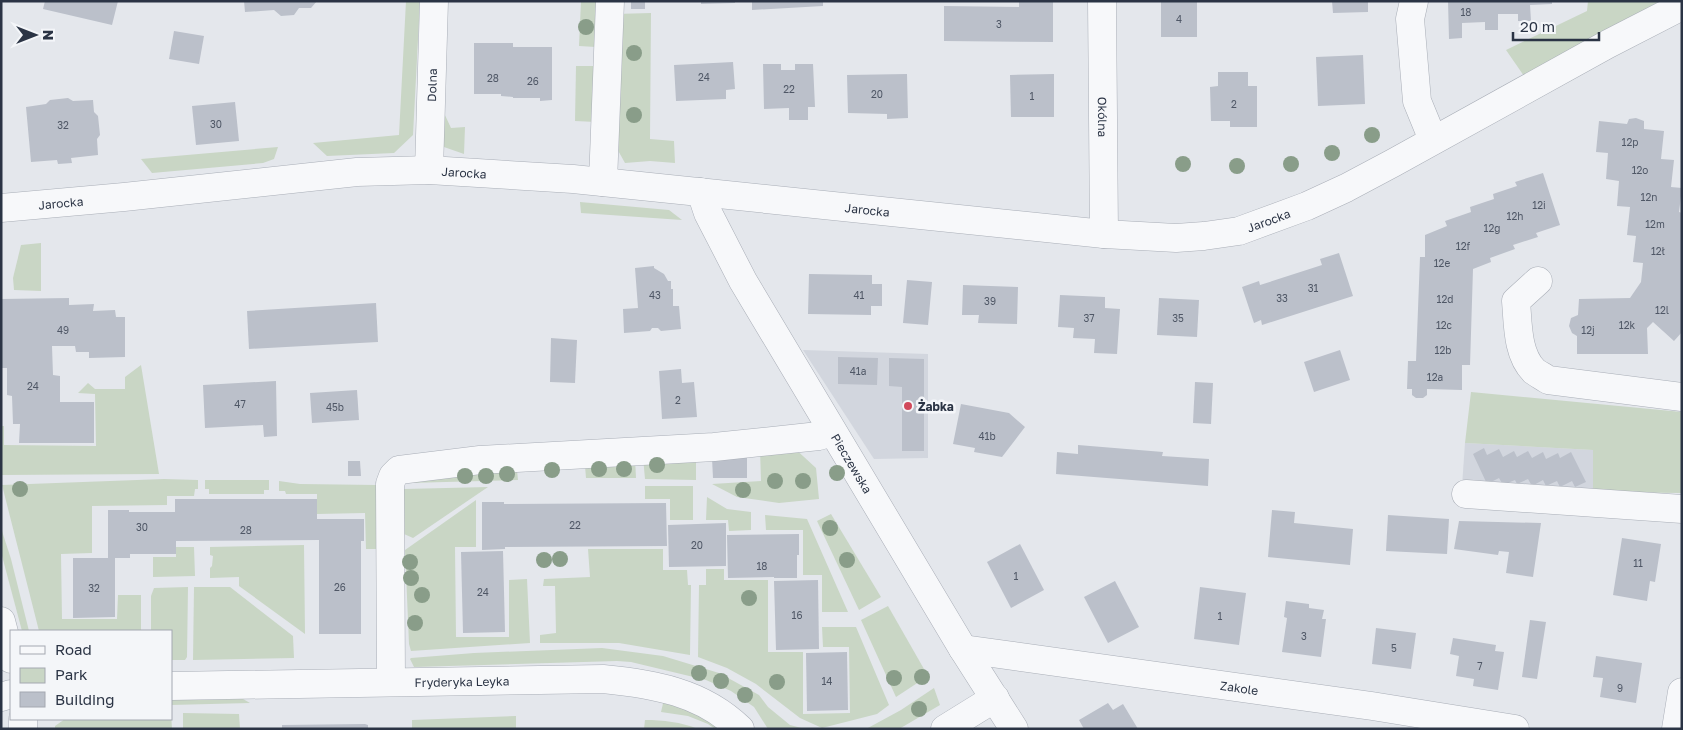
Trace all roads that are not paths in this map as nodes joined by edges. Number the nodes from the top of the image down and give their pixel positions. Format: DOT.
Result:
graph roads {
  1 [pos="434,1"];
  2 [pos="610,1"];
  3 [pos="1102,1"];
  4 [pos="1414,1"];
  5 [pos="1682,6"];
  6 [pos="1433,140"];
  7 [pos="428,170"];
  8 [pos="603,182"];
  9 [pos="701,192"];
  10 [pos="1,208"];
  11 [pos="1104,234"];
  12 [pos="1538,282"];
  13 [pos="1682,397"];
  14 [pos="832,432"];
  15 [pos="1466,494"];
  16 [pos="1682,509"];
  17 [pos="1,621"];
  18 [pos="963,649"];
  19 [pos="7,654"];
  20 [pos="391,682"];
  21 [pos="172,686"];
  22 [pos="1682,692"];
  23 [pos="995,698"];
  24 [pos="740,729"];
  25 [pos="945,729"];
  26 [pos="1014,729"];
  27 [pos="1515,729"];
  28 [pos="1676,729"];
  1 -- 7 [label="street, Dolna"];
  2 -- 8 [label="street"];
  3 -- 11 [label="street, Okólna"];
  4 -- 6 [label="street"];
  5 -- 6 [label="street, Jarocka"];
  6 -- 11 [label="street, Jarocka"];
  7 -- 8 [label="street, Jarocka"];
  7 -- 10 [label="street, Jarocka"];
  8 -- 9 [label="street, Jarocka"];
  9 -- 11 [label="street, Jarocka"];
  9 -- 14 [label="street, Pieczewska"];
  12 -- 13 [label="street"];
  14 -- 18 [label="street, Pieczewska"];
  14 -- 20 [label="street"];
  15 -- 16 [label="street"];
  17 -- 19 [label="street"];
  18 -- 23 [label="street, Pieczewska"];
  18 -- 27 [label="street, Zakole"];
  20 -- 21 [label="street, Fryderyka Leyka"];
  20 -- 24 [label="street, Fryderyka Leyka"];
  22 -- 28 [label="street"];
  23 -- 25 [label="street"];
  23 -- 26 [label="street, Pieczewska"];
}
